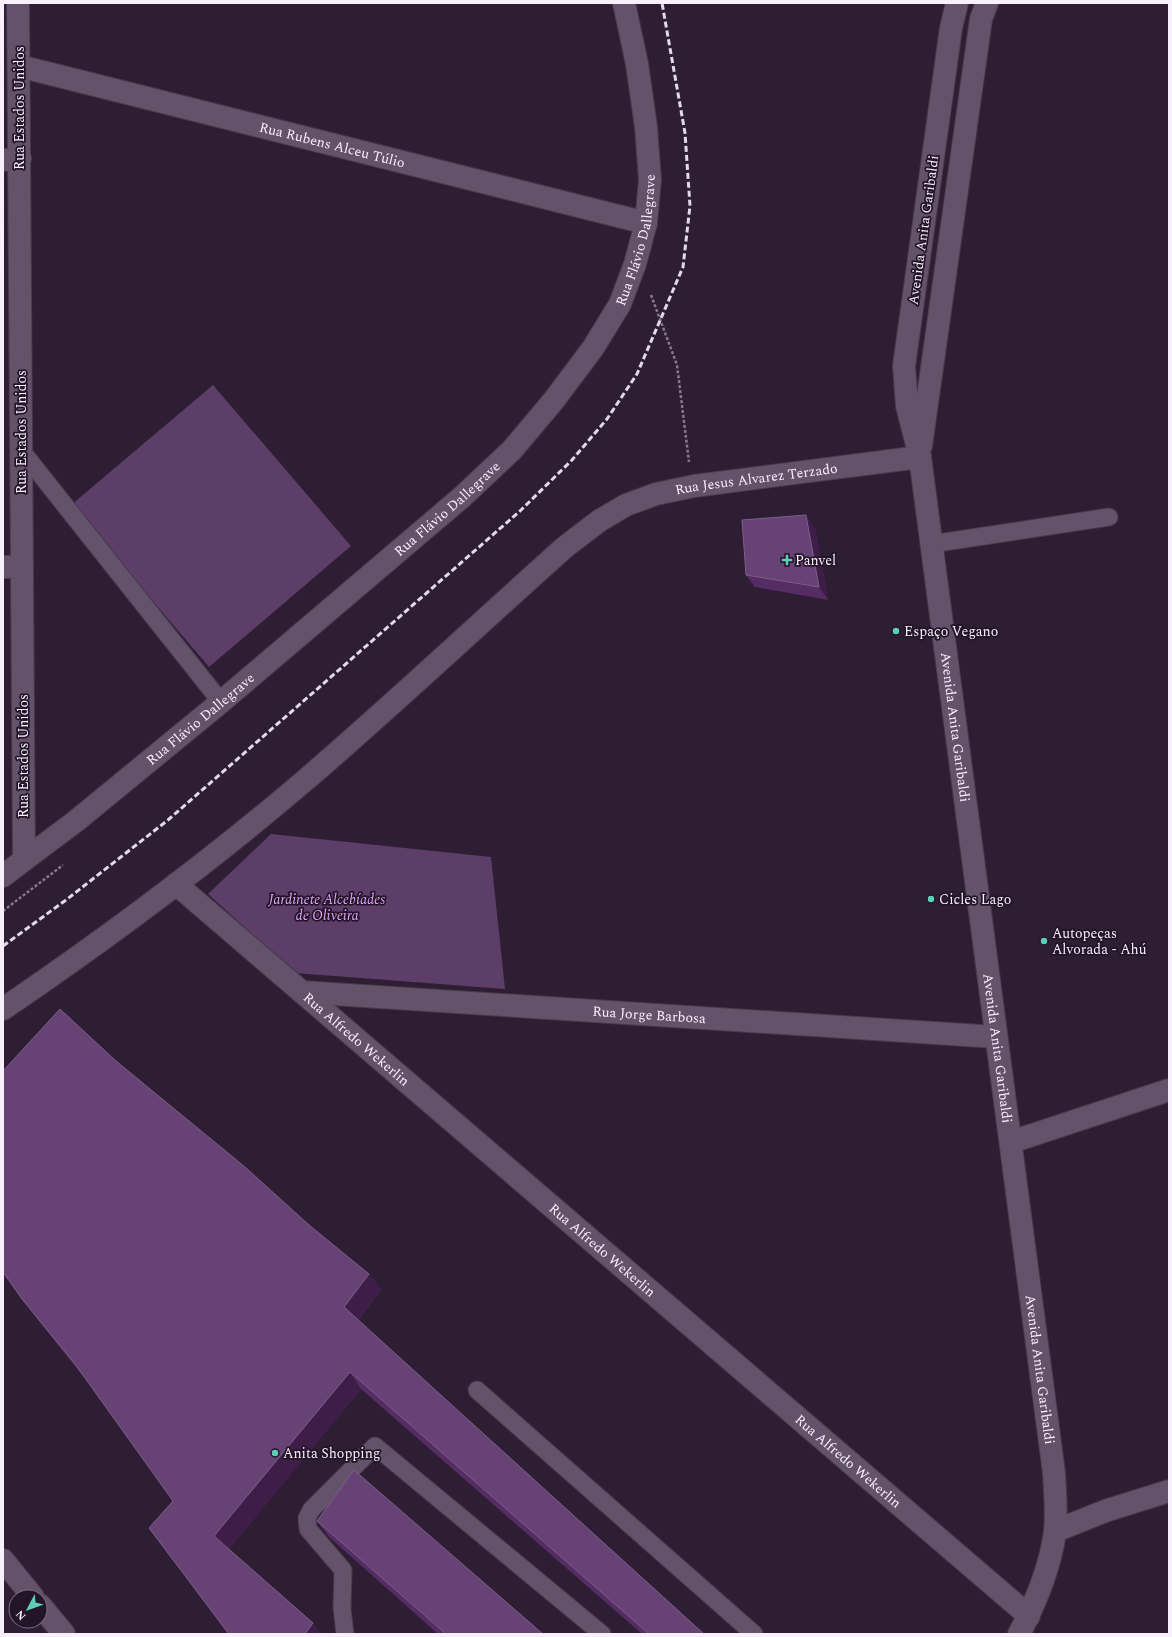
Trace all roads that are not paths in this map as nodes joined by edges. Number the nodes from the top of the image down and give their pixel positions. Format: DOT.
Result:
graph roads {
  1 [pos="18,3"];
  2 [pos="624,3"];
  3 [pos="957,3"];
  4 [pos="987,3"];
  5 [pos="19,66"];
  6 [pos="11,160"];
  7 [pos="646,223"];
  8 [pos="22,450"];
  9 [pos="920,457"];
  10 [pos="1109,517"];
  11 [pos="931,544"];
  12 [pos="13,567"];
  13 [pos="221,702"];
  14 [pos="24,860"];
  15 [pos="3,876"];
  16 [pos="176,884"];
  17 [pos="302,992"];
  18 [pos="3,1009"];
  19 [pos="996,1037"];
  20 [pos="1169,1090"];
  21 [pos="1011,1142"];
  22 [pos="477,1390"];
  23 [pos="1169,1491"];
  24 [pos="1055,1531"];
  25 [pos="3,1560"];
  26 [pos="27,1589"];
  27 [pos="48,1615"];
  28 [pos="1024,1625"];
  29 [pos="64,1634"];
  30 [pos="345,1634"];
  31 [pos="602,1634"];
  32 [pos="754,1634"];
  1 -- 5 [label="street, Rua Estados Unidos"];
  2 -- 7 [label="street, Rua Flávio Dallegrave"];
  3 -- 9 [label="street, Avenida Anita Garibaldi"];
  4 -- 9 [label="street, Avenida Anita Garibaldi"];
  5 -- 6 [label="street, Rua Estados Unidos"];
  5 -- 7 [label="street, Rua Rubens Alceu Túlio"];
  6 -- 8 [label="street, Rua Estados Unidos"];
  7 -- 13 [label="street, Rua Flávio Dallegrave"];
  8 -- 12 [label="street, Rua Estados Unidos"];
  8 -- 13 [label="lane"];
  9 -- 11 [label="street, Avenida Anita Garibaldi"];
  9 -- 16 [label="street, Rua Jesus Alvarez Terzado"];
  10 -- 11 [label="lane"];
  11 -- 19 [label="street, Avenida Anita Garibaldi"];
  12 -- 14 [label="street, Rua Estados Unidos"];
  13 -- 14 [label="street, Rua Flávio Dallegrave"];
  14 -- 15 [label="street, Rua Flávio Dallegrave"];
  16 -- 17 [label="street, Rua Alfredo Wekerlin"];
  16 -- 18 [label="street"];
  17 -- 19 [label="street, Rua Jorge Barbosa"];
  17 -- 28 [label="street, Rua Alfredo Wekerlin"];
  19 -- 21 [label="street, Avenida Anita Garibaldi"];
  20 -- 21 [label="street"];
  21 -- 24 [label="street, Avenida Anita Garibaldi"];
  22 -- 32 [label="lane"];
  23 -- 24 [label="street"];
  24 -- 28 [label="street, Avenida Anita Garibaldi"];
  25 -- 26 [label="street"];
  27 -- 29 [label="street"];
  30 -- 31 [label="lane"];
}
